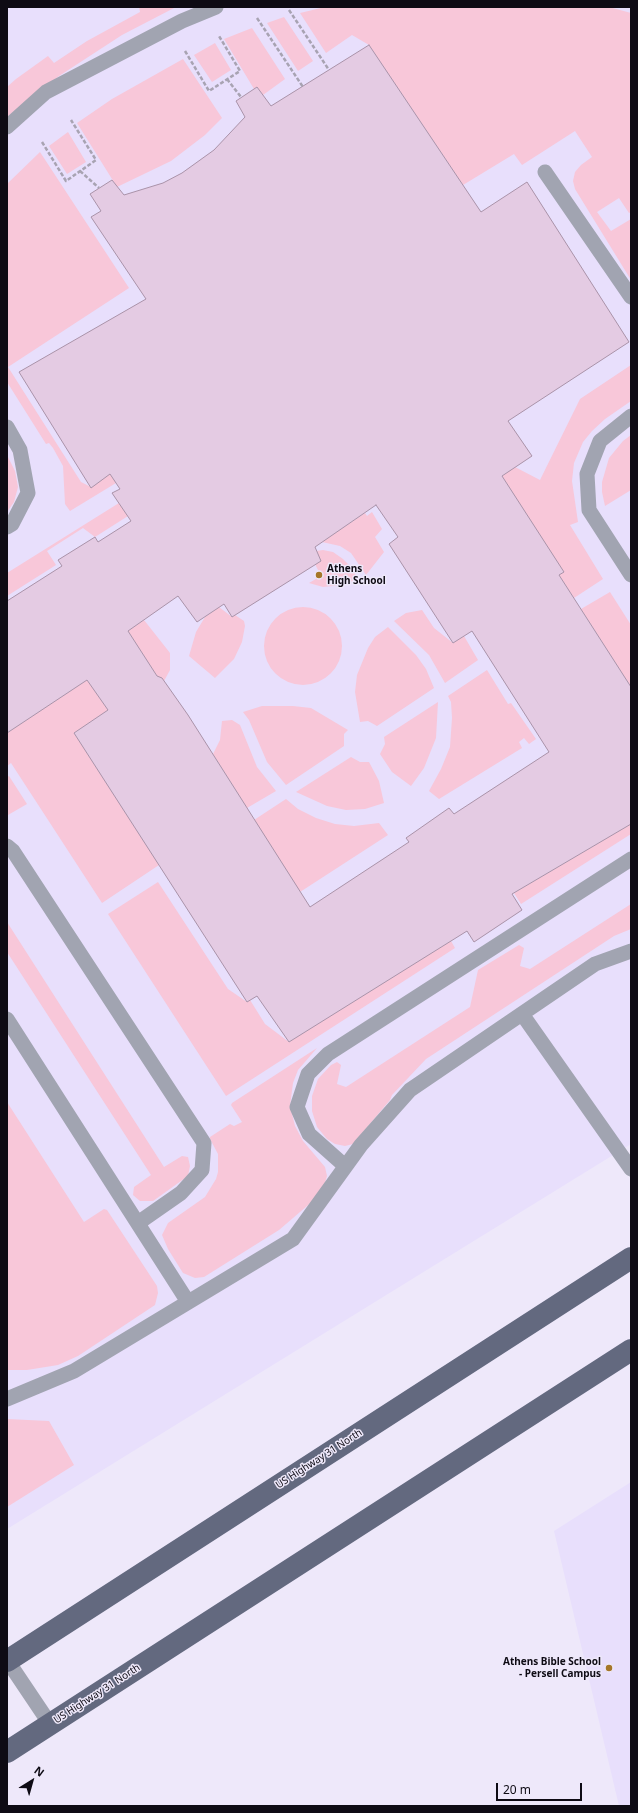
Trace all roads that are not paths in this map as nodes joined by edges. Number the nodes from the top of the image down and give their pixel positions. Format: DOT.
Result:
graph roads {
  1 [pos="216,7"];
  2 [pos="7,127"];
  3 [pos="545,172"];
  4 [pos="631,297"];
  5 [pos="631,416"];
  6 [pos="7,427"];
  7 [pos="7,527"];
  8 [pos="631,575"];
  9 [pos="7,846"];
  10 [pos="631,859"];
  11 [pos="631,951"];
  12 [pos="522,1014"];
  13 [pos="7,1019"];
  14 [pos="345,1166"];
  15 [pos="631,1169"];
  16 [pos="138,1223"];
  17 [pos="631,1258"];
  18 [pos="188,1302"];
  19 [pos="631,1350"];
  20 [pos="7,1399"];
  21 [pos="7,1660"];
  22 [pos="50,1724"];
  23 [pos="7,1752"];
  1 -- 2 [label="lane"];
  3 -- 4 [label="lane"];
  5 -- 8 [label="lane"];
  6 -- 7 [label="lane"];
  9 -- 16 [label="lane"];
  10 -- 14 [label="lane"];
  11 -- 12 [label="lane"];
  12 -- 14 [label="lane"];
  12 -- 15 [label="lane"];
  13 -- 16 [label="lane"];
  14 -- 18 [label="lane"];
  16 -- 18 [label="lane"];
  17 -- 21 [label="main road, US Highway 31 North"];
  18 -- 20 [label="lane"];
  19 -- 22 [label="main road, US Highway 31 North"];
  21 -- 22 [label="lane"];
  22 -- 23 [label="main road, US Highway 31 North"];
}
